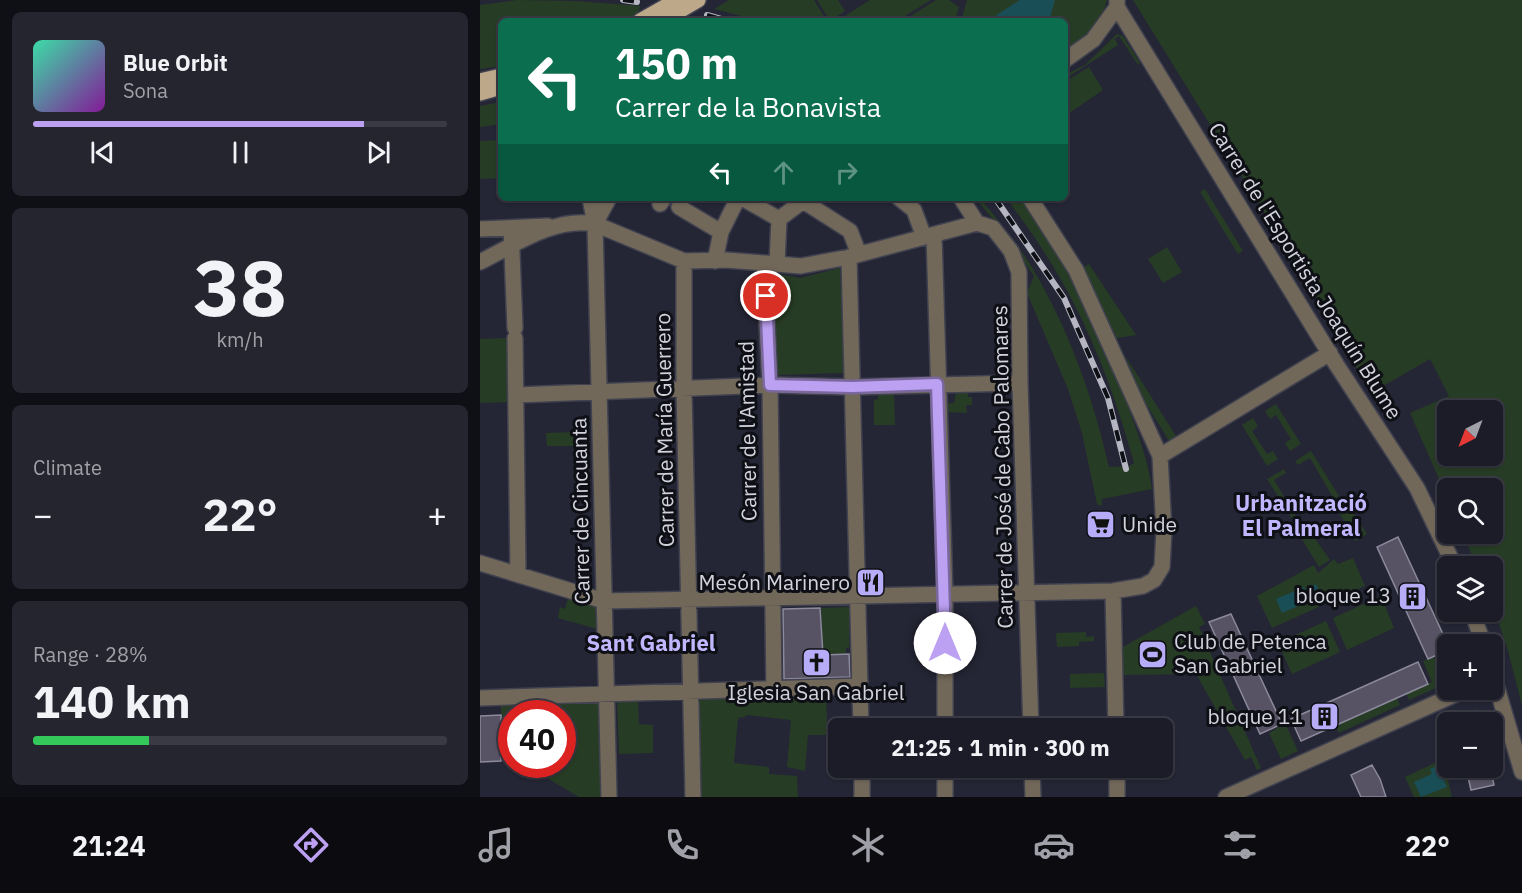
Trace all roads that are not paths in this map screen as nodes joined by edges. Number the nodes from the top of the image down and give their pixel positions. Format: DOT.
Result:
graph roads {
  1 [pos="677,0"];
  2 [pos="698,0"];
  3 [pos="1117,3"];
  4 [pos="645,18"];
  5 [pos="667,18"];
  6 [pos="1068,58"];
  7 [pos="498,77"];
  8 [pos="480,81"];
  9 [pos="498,88"];
  10 [pos="480,93"];
  11 [pos="591,201"];
  12 [pos="607,201"];
  13 [pos="736,201"];
  14 [pos="747,201"];
  15 [pos="802,201"];
  16 [pos="807,201"];
  17 [pos="903,201"];
  18 [pos="964,201"];
  19 [pos="1032,201"];
  20 [pos="679,207"];
  21 [pos="779,219"];
  22 [pos="977,223"];
  23 [pos="595,224"];
  24 [pos="557,226"];
  25 [pos="511,228"];
  26 [pos="480,229"];
  27 [pos="721,232"];
  28 [pos="929,236"];
  29 [pos="512,246"];
  30 [pos="854,255"];
  31 [pos="684,261"];
  32 [pos="715,261"];
  33 [pos="480,262"];
  34 [pos="771,263"];
  35 [pos="1329,353"];
  36 [pos="1020,383"];
  37 [pos="937,384"];
  38 [pos="770,385"];
  39 [pos="852,387"];
  40 [pos="684,389"];
  41 [pos="599,390"];
  42 [pos="516,395"];
  43 [pos="1160,456"];
  44 [pos="1450,556"];
  45 [pos="480,563"];
  46 [pos="518,573"];
  47 [pos="1026,591"];
  48 [pos="1113,591"];
  49 [pos="945,593"];
  50 [pos="857,595"];
  51 [pos="688,599"];
  52 [pos="771,599"];
  53 [pos="604,601"];
  54 [pos="860,686"];
  55 [pos="690,689"];
  56 [pos="774,689"];
  57 [pos="606,693"];
  58 [pos="480,698"];
  59 [pos="1443,700"];
  60 [pos="1500,700"];
  61 [pos="861,718"];
  62 [pos="945,718"];
  63 [pos="1031,718"];
  64 [pos="1116,718"];
  65 [pos="1522,772"];
  66 [pos="862,778"];
  67 [pos="945,778"];
  68 [pos="1032,778"];
  69 [pos="1117,778"];
  70 [pos="609,797"];
  71 [pos="693,797"];
  72 [pos="862,797"];
  73 [pos="945,797"];
  74 [pos="1033,797"];
  75 [pos="1117,797"];
  76 [pos="1226,797"];
  1 -- 4 [label="main road"];
  2 -- 5 [label="main road"];
  3 -- 6 [label="street"];
  3 -- 35 [label="street, Carrer de l'Esportista Joaquín Blume"];
  7 -- 8 [label="main road"];
  9 -- 10 [label="main road"];
  11 -- 23 [label="street, Carrer de Cincuanta"];
  12 -- 23 [label="street"];
  13 -- 27 [label="street"];
  14 -- 21 [label="street"];
  15 -- 21 [label="street"];
  16 -- 30 [label="street"];
  17 -- 28 [label="street"];
  18 -- 22 [label="street"];
  19 -- 43 [label="street"];
  20 -- 27 [label="street"];
  21 -- 34 [label="street, Carrer de l'Amistad"];
  22 -- 28 [label="street"];
  22 -- 36 [label="street, Carrer de José de Cabo Palomares"];
  23 -- 24 [label="street"];
  23 -- 31 [label="street"];
  23 -- 41 [label="street, Carrer de Cincuanta"];
  24 -- 25 [label="street"];
  24 -- 29 [label="street"];
  25 -- 26 [label="street"];
  25 -- 29 [label="street"];
  27 -- 32 [label="street"];
  28 -- 30 [label="street"];
  28 -- 37 [label="street"];
  29 -- 33 [label="street"];
  29 -- 42 [label="street"];
  30 -- 34 [label="street"];
  30 -- 39 [label="street"];
  31 -- 32 [label="street"];
  31 -- 40 [label="street, Carrer de María Guerrero"];
  32 -- 34 [label="street"];
  34 -- 38 [label="street, Carrer de l'Amistad"];
  35 -- 43 [label="street"];
  35 -- 44 [label="street, Carrer de l'Esportista Joaquín Blume"];
  36 -- 37 [label="street"];
  36 -- 47 [label="street, Carrer de José de Cabo Palomares"];
  37 -- 39 [label="street"];
  37 -- 49 [label="street"];
  38 -- 39 [label="street"];
  38 -- 40 [label="street"];
  38 -- 52 [label="street, Carrer de l'Amistad"];
  39 -- 50 [label="street"];
  40 -- 41 [label="street"];
  40 -- 51 [label="street, Carrer de María Guerrero"];
  41 -- 42 [label="street"];
  41 -- 53 [label="street, Carrer de Cincuanta"];
  42 -- 46 [label="street"];
  43 -- 48 [label="street"];
  45 -- 46 [label="street"];
  46 -- 53 [label="street"];
  47 -- 48 [label="street"];
  47 -- 49 [label="street"];
  47 -- 63 [label="street, Carrer de José de Cabo Palomares"];
  48 -- 64 [label="street"];
  49 -- 50 [label="street"];
  49 -- 62 [label="street"];
  50 -- 52 [label="street"];
  50 -- 54 [label="street"];
  51 -- 52 [label="street"];
  51 -- 53 [label="street"];
  51 -- 55 [label="street, Carrer de María Guerrero"];
  52 -- 56 [label="street, Carrer de l'Amistad"];
  53 -- 57 [label="street, Carrer de Cincuanta"];
  54 -- 56 [label="street"];
  54 -- 61 [label="street"];
  55 -- 56 [label="street"];
  55 -- 57 [label="street"];
  55 -- 71 [label="street"];
  57 -- 58 [label="street"];
  57 -- 70 [label="street, Carrer de Cincuanta"];
  59 -- 76 [label="street"];
  60 -- 65 [label="street"];
  66 -- 72 [label="street"];
  67 -- 73 [label="street"];
  68 -- 74 [label="street"];
  69 -- 75 [label="street"];
}
